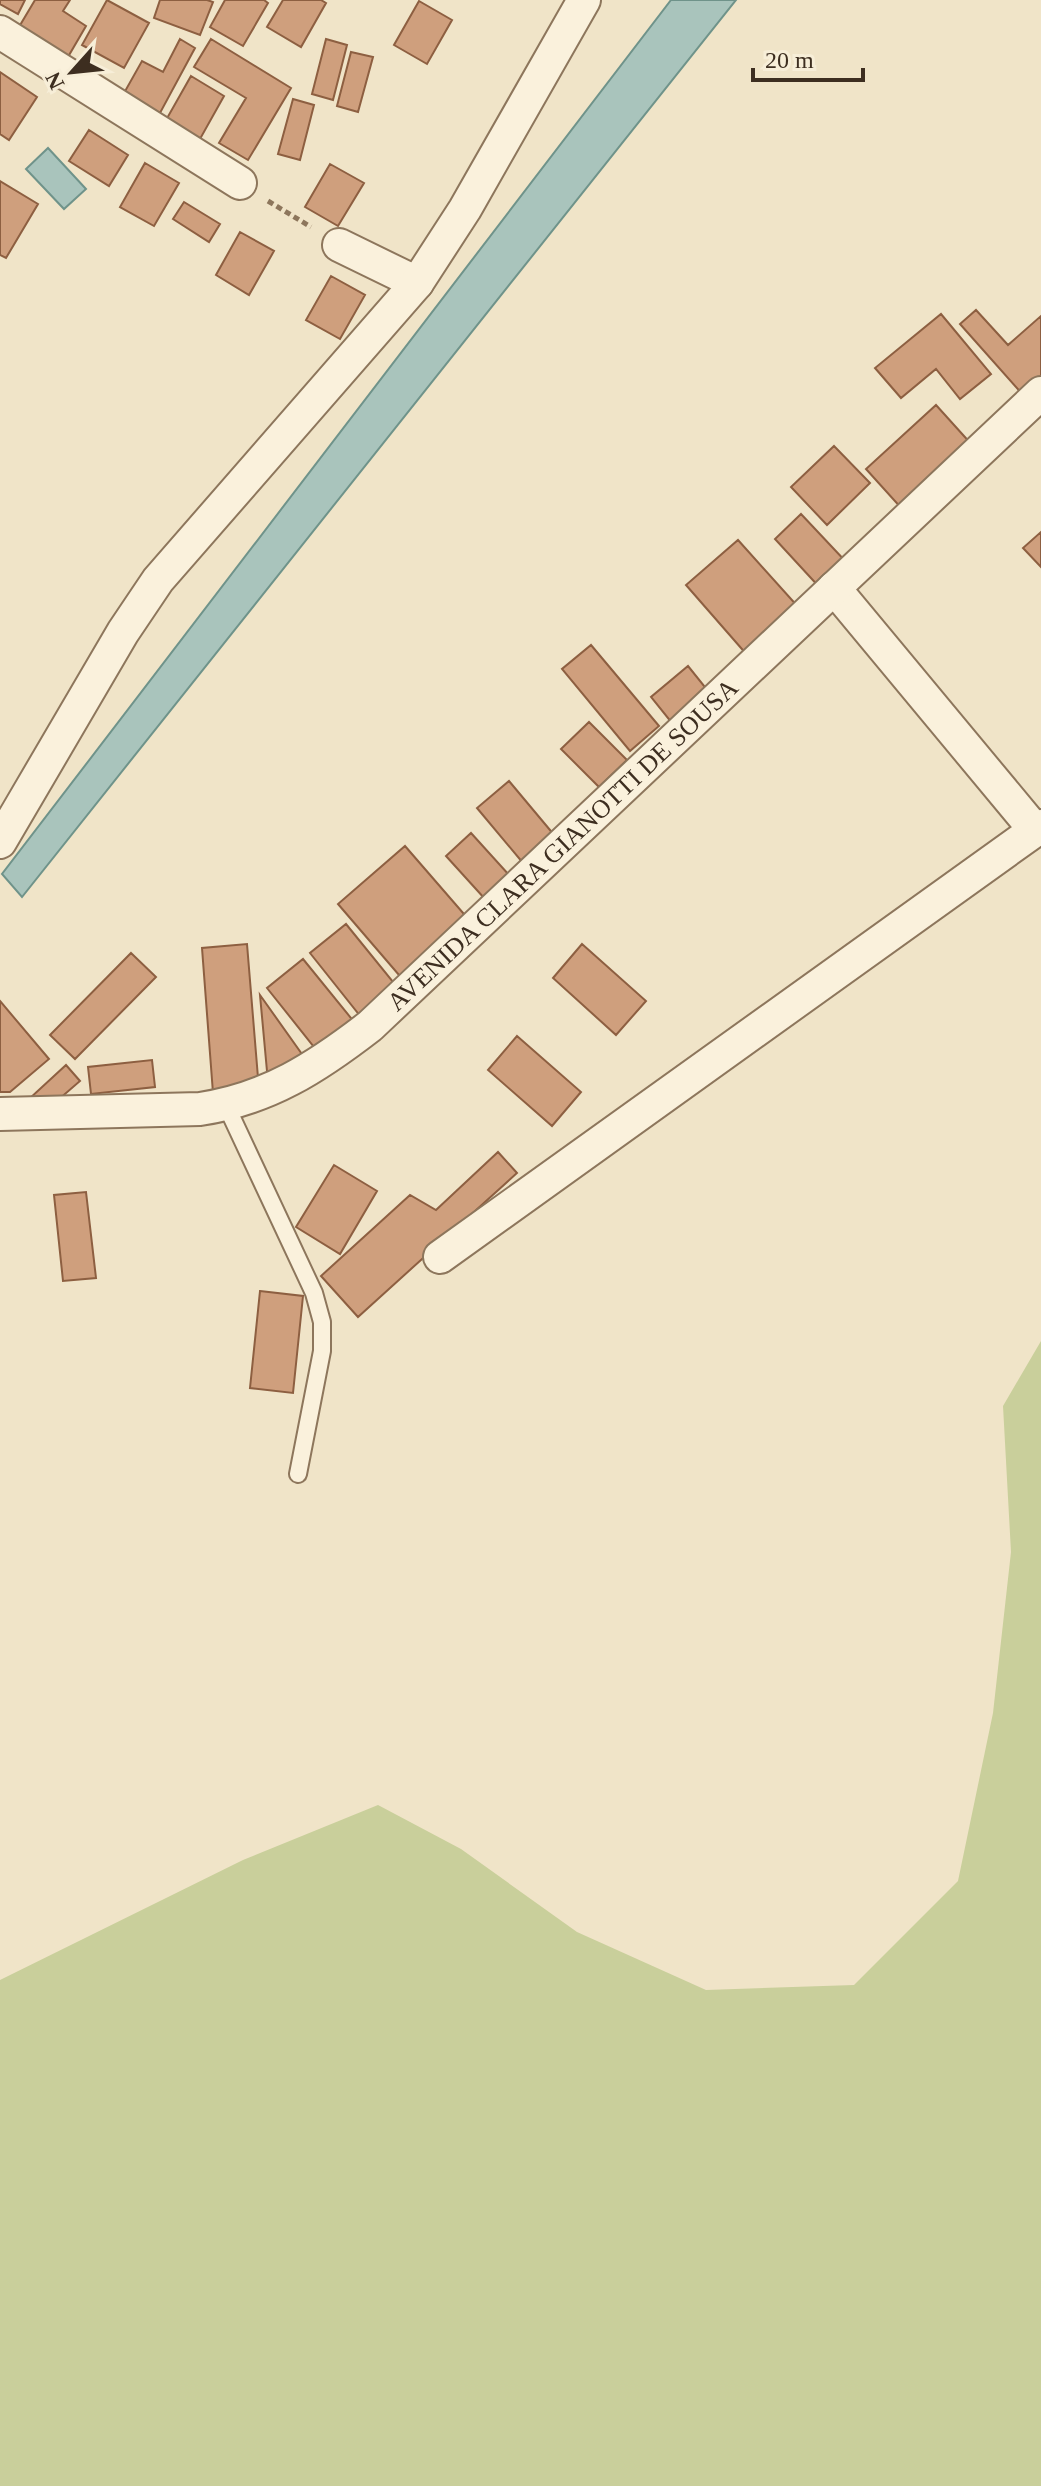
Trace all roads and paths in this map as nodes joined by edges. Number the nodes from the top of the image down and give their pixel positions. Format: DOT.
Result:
graph roads {
  1 [pos="584,0"];
  2 [pos="0,32"];
  3 [pos="240,183"];
  4 [pos="339,245"];
  5 [pos="417,283"];
  6 [pos="1041,393"];
  7 [pos="834,588"];
  8 [pos="1038,828"];
  9 [pos="0,842"];
  10 [pos="226,1105"];
  11 [pos="0,1114"];
  12 [pos="440,1257"];
  13 [pos="298,1474"];
  1 -- 5 [label="street"];
  2 -- 3 [label="street"];
  3 -- 4 [label="path"];
  4 -- 5 [label="street"];
  5 -- 9 [label="street"];
  6 -- 7 [label="street, AVENIDA CLARA GIANOTTI DE SOUSA"];
  7 -- 8 [label="street"];
  7 -- 10 [label="street, AVENIDA CLARA GIANOTTI DE SOUSA"];
  8 -- 12 [label="street"];
  10 -- 11 [label="street, AVENIDA CLARA GIANOTTI DE SOUSA"];
  10 -- 13 [label="lane"];
}
